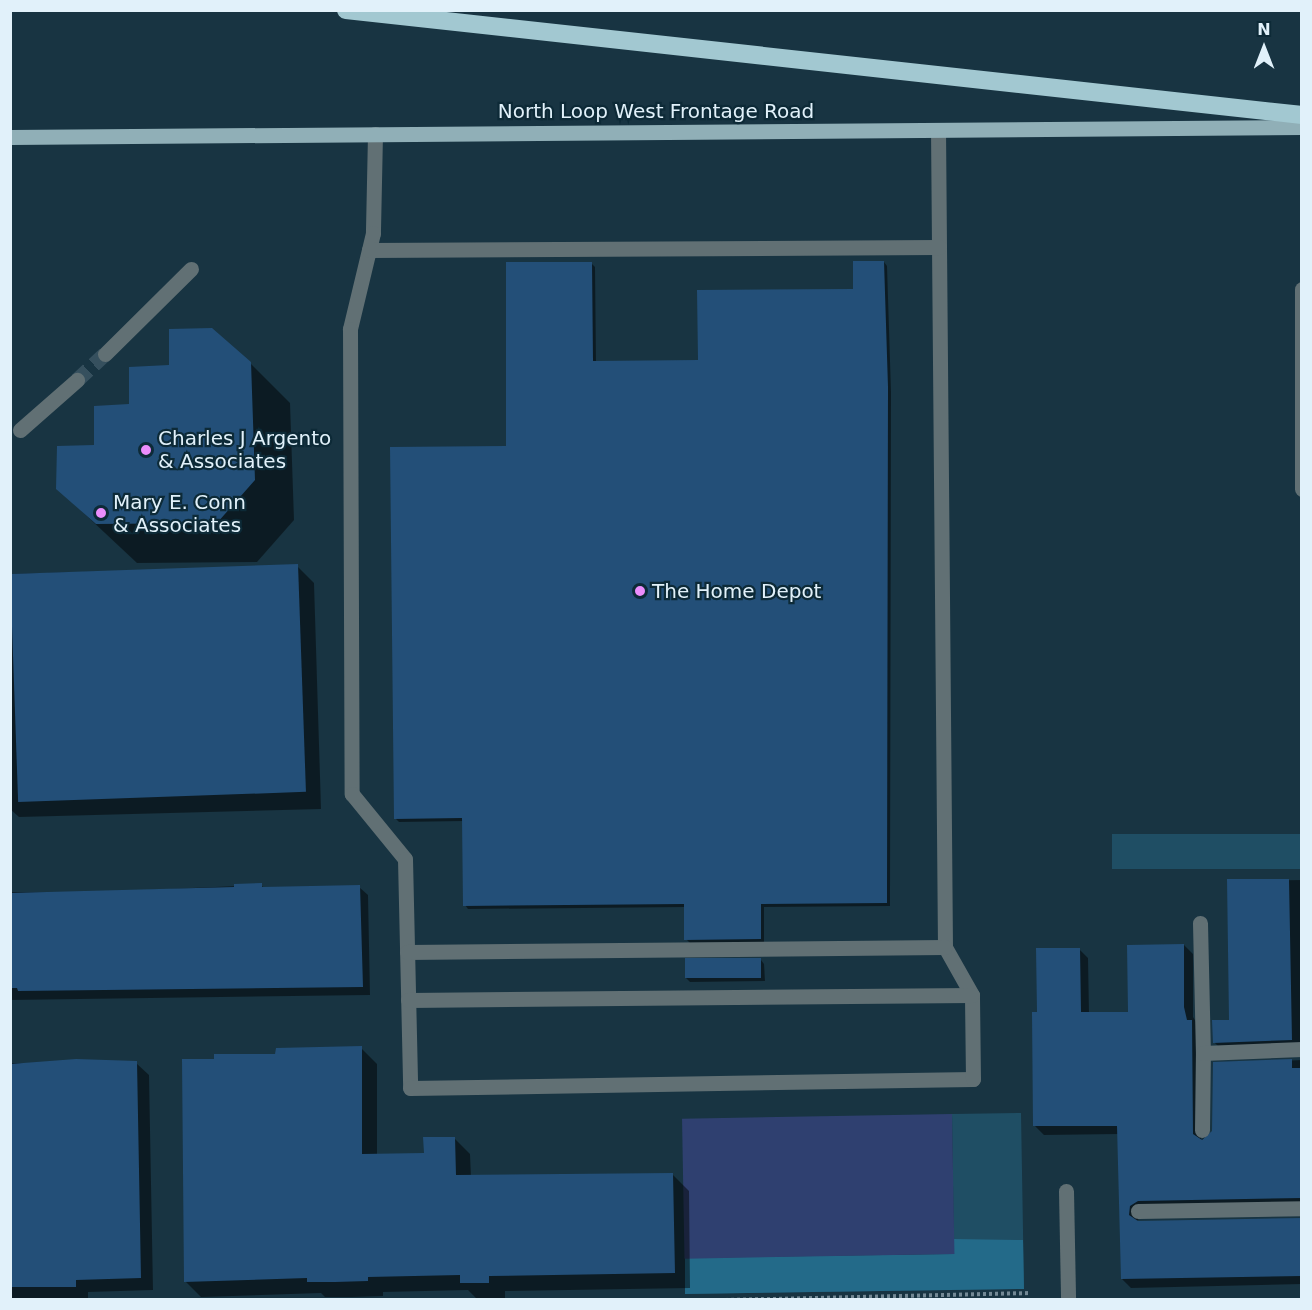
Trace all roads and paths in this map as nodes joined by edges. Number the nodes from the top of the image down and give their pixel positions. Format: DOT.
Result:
graph roads {
  1 [pos="346,10"];
  2 [pos="1302,114"];
  3 [pos="1302,127"];
  4 [pos="938,130"];
  5 [pos="375,134"];
  6 [pos="10,137"];
  7 [pos="939,247"];
  8 [pos="369,250"];
  9 [pos="191,269"];
  10 [pos="1302,289"];
  11 [pos="105,354"];
  12 [pos="77,380"];
  13 [pos="20,430"];
  14 [pos="1302,489"];
  15 [pos="1200,923"];
  16 [pos="945,947"];
  17 [pos="407,952"];
  18 [pos="972,995"];
  19 [pos="408,1000"];
  20 [pos="1302,1049"];
  21 [pos="1203,1053"];
  22 [pos="1202,1130"];
  23 [pos="1066,1191"];
  24 [pos="1302,1208"];
  25 [pos="1138,1211"];
  26 [pos="1030,1293"];
  27 [pos="725,1299"];
  28 [pos="1068,1299"];
  1 -- 2 [label="highway"];
  3 -- 4 [label="main road, North Loop West Frontage Road"];
  4 -- 5 [label="main road, North Loop West Frontage Road"];
  4 -- 7 [label="lane"];
  5 -- 6 [label="main road, North Loop West Frontage Road"];
  5 -- 8 [label="lane"];
  7 -- 8 [label="lane"];
  7 -- 16 [label="lane"];
  8 -- 17 [label="lane"];
  9 -- 11 [label="lane"];
  10 -- 14 [label="lane"];
  12 -- 13 [label="lane"];
  15 -- 21 [label="lane"];
  16 -- 17 [label="lane"];
  16 -- 18 [label="lane"];
  17 -- 19 [label="lane"];
  18 -- 19 [label="lane"];
  18 -- 19 [label="lane"];
  20 -- 21 [label="lane"];
  21 -- 22 [label="lane"];
  23 -- 28 [label="lane"];
  24 -- 25 [label="lane"];
  26 -- 27 [label="path"];
}
